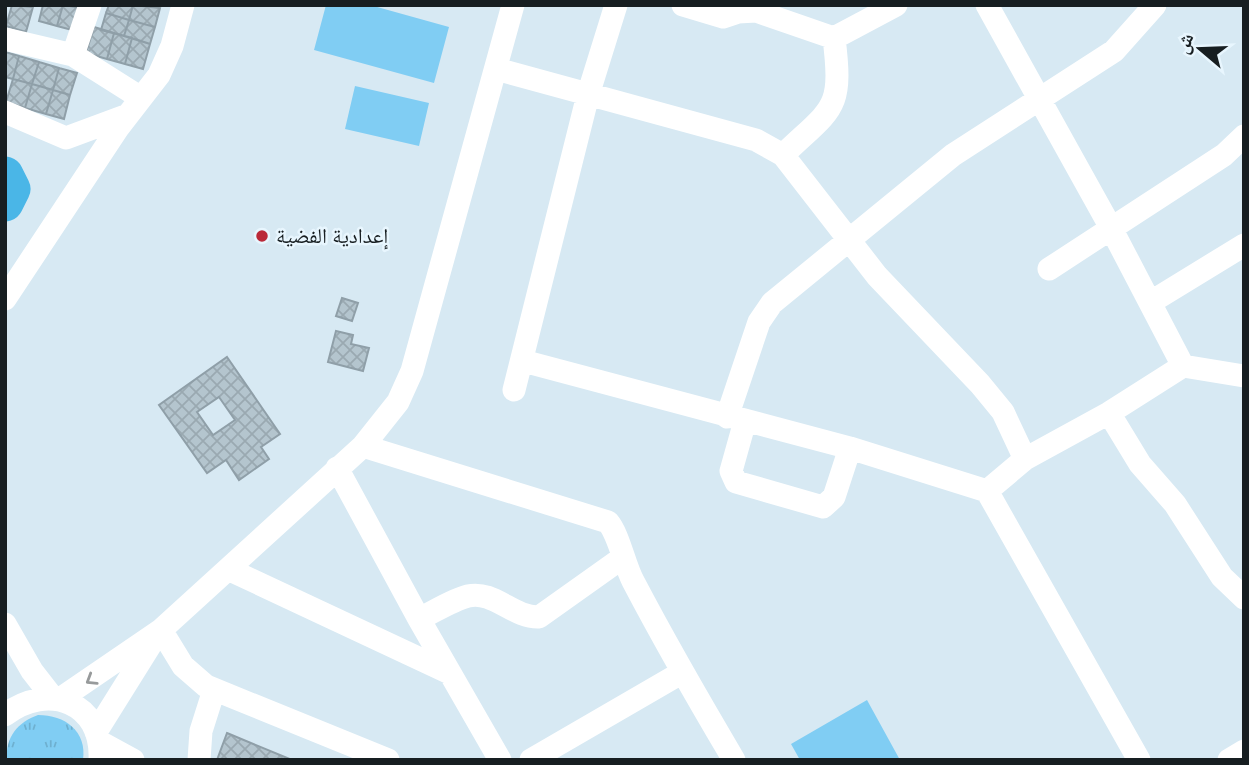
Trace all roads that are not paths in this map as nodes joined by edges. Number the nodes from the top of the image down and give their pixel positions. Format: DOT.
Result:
graph roads {
  1 [pos="90,5"];
  2 [pos="183,5"];
  3 [pos="513,5"];
  4 [pos="616,5"];
  5 [pos="683,5"];
  6 [pos="896,5"];
  7 [pos="987,5"];
  8 [pos="1154,5"];
  9 [pos="834,38"];
  10 [pos="5,39"];
  11 [pos="73,55"];
  12 [pos="496,69"];
  13 [pos="588,95"];
  14 [pos="1040,97"];
  15 [pos="134,106"];
  16 [pos="5,112"];
  17 [pos="1244,136"];
  18 [pos="783,155"];
  19 [pos="1111,228"];
  20 [pos="849,240"];
  21 [pos="1244,245"];
  22 [pos="1049,269"];
  23 [pos="5,299"];
  24 [pos="1151,302"];
  25 [pos="523,361"];
  26 [pos="1183,366"];
  27 [pos="1244,376"];
  28 [pos="514,390"];
  29 [pos="1110,413"];
  30 [pos="736,419"];
  31 [pos="363,446"];
  32 [pos="850,448"];
  33 [pos="1025,459"];
  34 [pos="338,468"];
  35 [pos="987,491"];
  36 [pos="622,558"];
  37 [pos="228,569"];
  38 [pos="1244,598"];
  39 [pos="419,619"];
  40 [pos="5,624"];
  41 [pos="161,630"];
  42 [pos="450,673"];
  43 [pos="681,673"];
  44 [pos="214,690"];
  45 [pos="56,699"];
  46 [pos="5,715"];
  47 [pos="99,745"];
  48 [pos="1244,751"];
  49 [pos="133,760"];
  50 [pos="200,760"];
  51 [pos="388,760"];
  52 [pos="500,760"];
  53 [pos="531,760"];
  54 [pos="734,760"];
  55 [pos="1139,760"];
  56 [pos="1230,760"];
  1 -- 11 [label="street"];
  2 -- 15 [label="street"];
  3 -- 12 [label="street"];
  4 -- 13 [label="street"];
  5 -- 9 [label="street"];
  6 -- 9 [label="street"];
  7 -- 14 [label="street"];
  8 -- 14 [label="street"];
  9 -- 18 [label="street"];
  10 -- 11 [label="street"];
  11 -- 15 [label="street"];
  12 -- 13 [label="street"];
  12 -- 31 [label="street"];
  13 -- 18 [label="street"];
  13 -- 25 [label="street"];
  14 -- 19 [label="street"];
  14 -- 20 [label="street"];
  15 -- 16 [label="street"];
  15 -- 23 [label="street"];
  17 -- 19 [label="street"];
  18 -- 20 [label="street"];
  19 -- 22 [label="street"];
  19 -- 24 [label="street"];
  20 -- 30 [label="street"];
  20 -- 33 [label="street"];
  21 -- 24 [label="street"];
  24 -- 26 [label="street"];
  25 -- 28 [label="street"];
  25 -- 30 [label="street"];
  26 -- 27 [label="street"];
  26 -- 29 [label="street"];
  29 -- 33 [label="street"];
  29 -- 38 [label="street"];
  30 -- 32 [label="street"];
  30 -- 32 [label="street"];
  31 -- 34 [label="street"];
  31 -- 36 [label="street"];
  32 -- 35 [label="street"];
  33 -- 35 [label="street"];
  34 -- 37 [label="street"];
  34 -- 39 [label="street"];
  35 -- 55 [label="street"];
  36 -- 39 [label="street"];
  36 -- 43 [label="street"];
  37 -- 41 [label="street"];
  37 -- 42 [label="street"];
  39 -- 42 [label="street"];
  40 -- 45 [label="street"];
  41 -- 44 [label="street"];
  41 -- 45 [label="street, one-way"];
  41 -- 47 [label="street"];
  42 -- 52 [label="street"];
  43 -- 53 [label="street"];
  43 -- 54 [label="street"];
  44 -- 50 [label="street"];
  44 -- 51 [label="street"];
  45 -- 46 [label="street"];
  45 -- 47 [label="street"];
  47 -- 49 [label="street"];
  48 -- 56 [label="street"];
}
